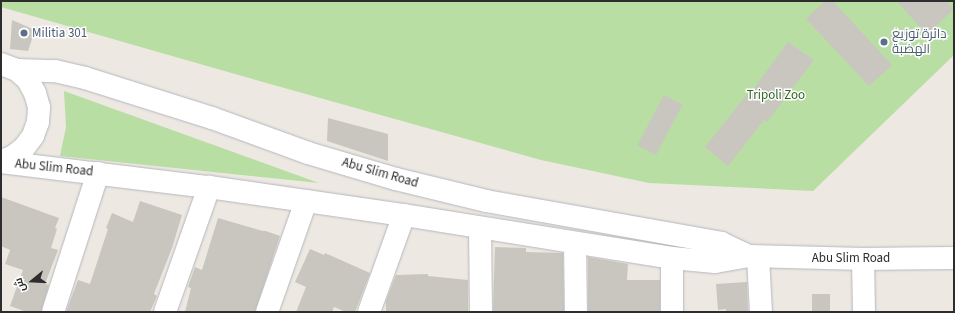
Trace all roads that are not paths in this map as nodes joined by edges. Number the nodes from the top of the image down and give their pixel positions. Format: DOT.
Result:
graph roads {
  1 [pos="9,67"];
  2 [pos="1,162"];
  3 [pos="98,173"];
  4 [pos="209,187"];
  5 [pos="306,201"];
  6 [pos="404,215"];
  7 [pos="480,228"];
  8 [pos="575,244"];
  9 [pos="754,257"];
  10 [pos="672,258"];
  11 [pos="954,258"];
  12 [pos="863,259"];
  13 [pos="53,312"];
  14 [pos="165,312"];
  15 [pos="267,312"];
  16 [pos="369,312"];
  17 [pos="481,312"];
  18 [pos="576,312"];
  19 [pos="672,312"];
  20 [pos="761,312"];
  21 [pos="864,312"];
  1 -- 2 [label="main road"];
  1 -- 9 [label="main road, Abu Slim Road"];
  2 -- 3 [label="main road, Abu Slim Road"];
  3 -- 4 [label="main road, Abu Slim Road"];
  3 -- 13 [label="main road"];
  4 -- 5 [label="main road, Abu Slim Road"];
  4 -- 14 [label="main road"];
  5 -- 6 [label="main road, Abu Slim Road"];
  5 -- 15 [label="main road"];
  6 -- 7 [label="main road, Abu Slim Road"];
  6 -- 16 [label="main road"];
  7 -- 8 [label="main road, Abu Slim Road"];
  7 -- 17 [label="main road"];
  8 -- 10 [label="main road, Abu Slim Road"];
  8 -- 18 [label="main road"];
  9 -- 10 [label="main road, Abu Slim Road"];
  9 -- 12 [label="main road, Abu Slim Road"];
  9 -- 20 [label="main road"];
  10 -- 19 [label="main road"];
  11 -- 12 [label="main road, Abu Slim Road"];
  12 -- 21 [label="main road"];
}
